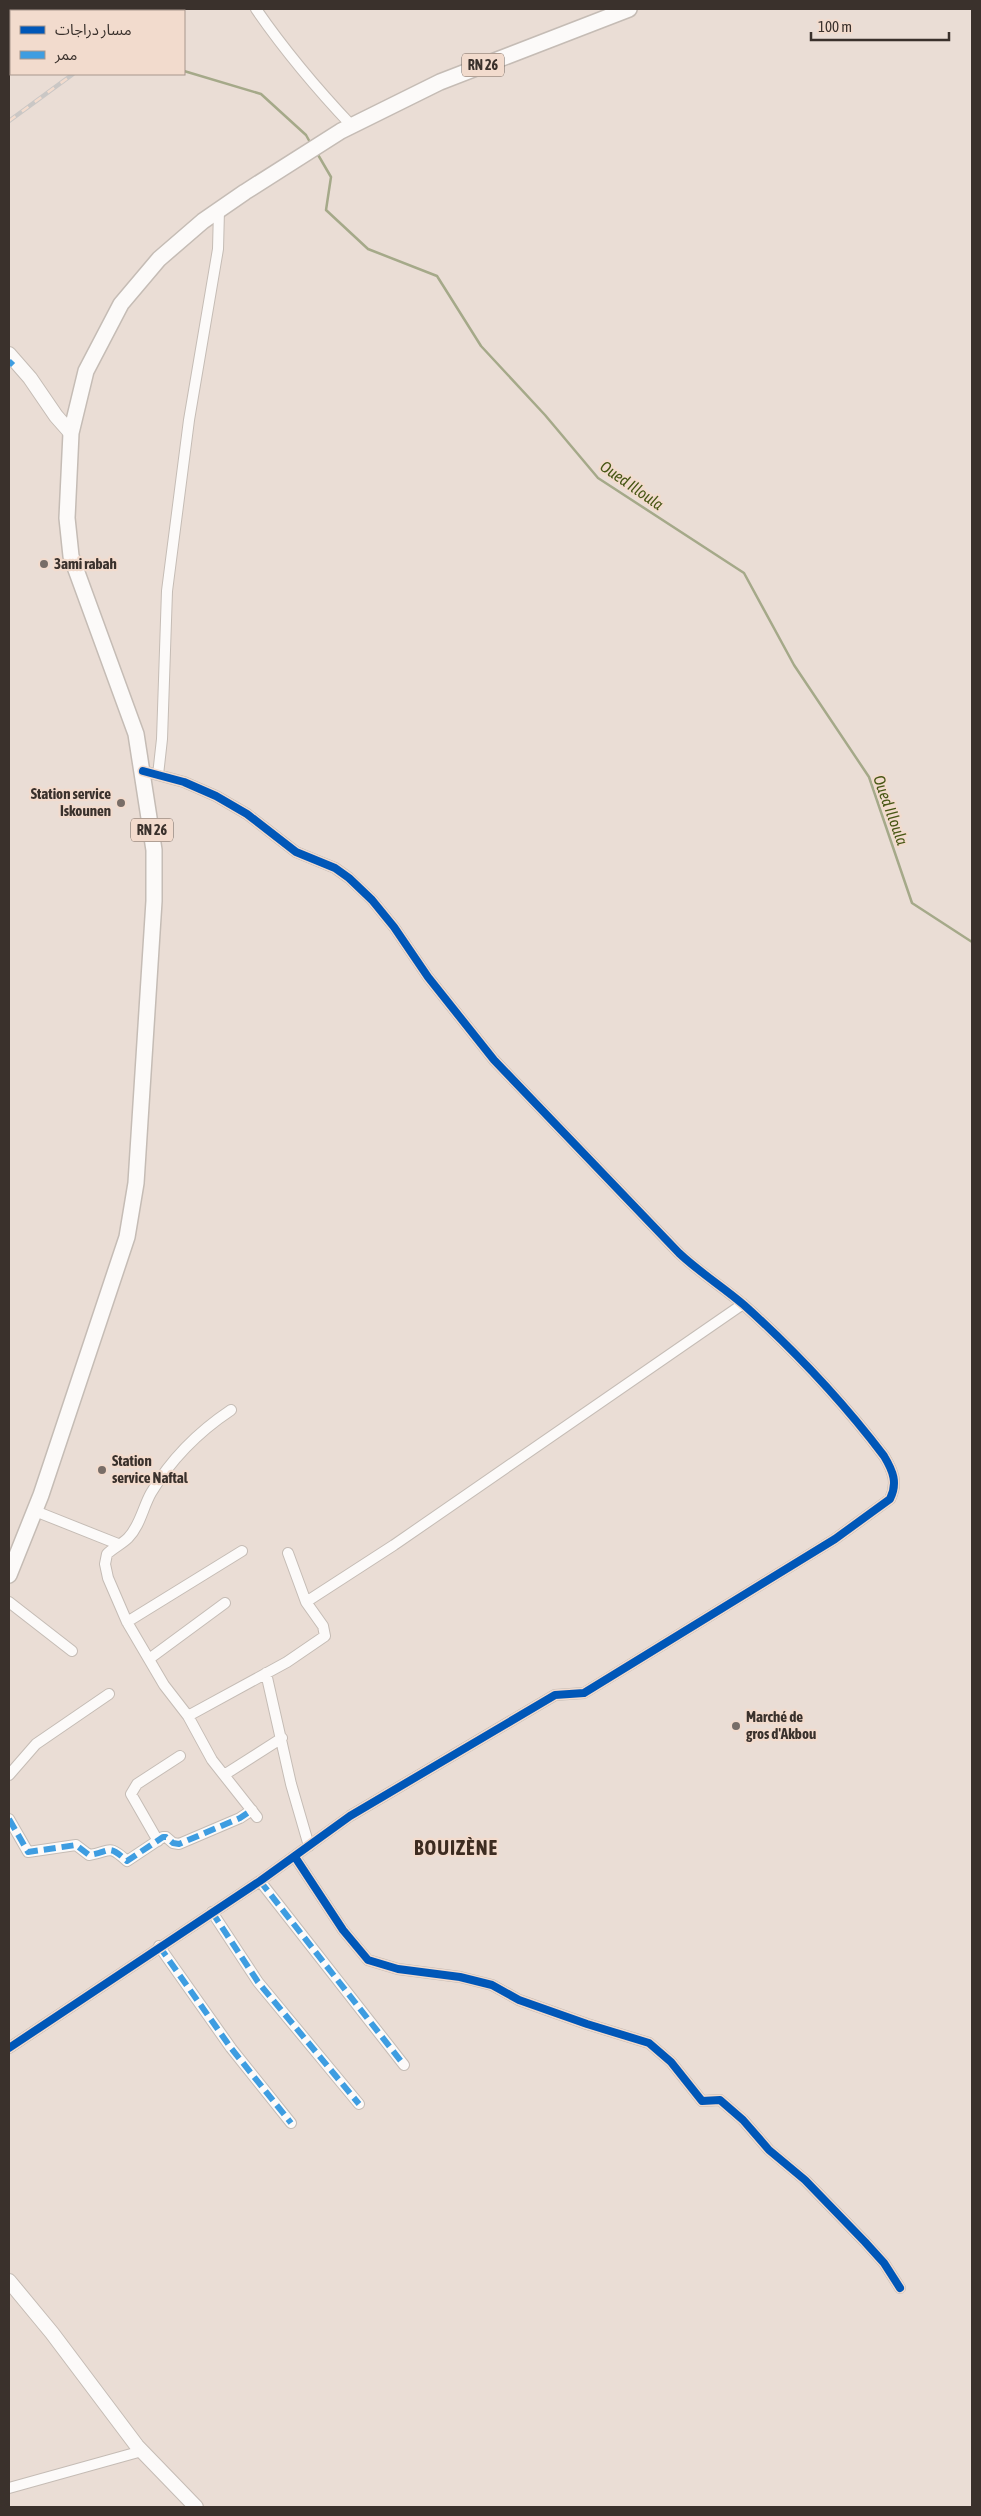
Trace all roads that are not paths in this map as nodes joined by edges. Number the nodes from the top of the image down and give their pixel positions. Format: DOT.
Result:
graph roads {
  1 [pos="256,9"];
  2 [pos="629,9"];
  3 [pos="347,128"];
  4 [pos="219,210"];
  5 [pos="10,360"];
  6 [pos="71,433"];
  7 [pos="143,771"];
  8 [pos="158,776"];
  9 [pos="743,1304"];
  10 [pos="230,1410"];
  11 [pos="35,1511"];
  12 [pos="118,1544"];
  13 [pos="242,1551"];
  14 [pos="288,1553"];
  15 [pos="9,1575"];
  16 [pos="9,1602"];
  17 [pos="306,1602"];
  18 [pos="225,1603"];
  19 [pos="127,1622"];
  20 [pos="72,1651"];
  21 [pos="149,1658"];
  22 [pos="266,1673"];
  23 [pos="109,1694"];
  24 [pos="188,1716"];
  25 [pos="282,1738"];
  26 [pos="180,1756"];
  27 [pos="9,1775"];
  28 [pos="224,1775"];
  29 [pos="9,1819"];
  30 [pos="158,1841"];
  31 [pos="309,1846"];
  32 [pos="295,1856"];
  33 [pos="260,1881"];
  34 [pos="212,1912"];
  35 [pos="159,1946"];
  36 [pos="9,2048"];
  37 [pos="404,2065"];
  38 [pos="360,2104"];
  39 [pos="291,2123"];
  40 [pos="9,2280"];
  41 [pos="900,2288"];
  42 [pos="142,2451"];
  43 [pos="9,2488"];
  44 [pos="196,2507"];
  1 -- 3 [label="street"];
  2 -- 3 [label="main road, RN 26"];
  3 -- 4 [label="main road, RN 26"];
  4 -- 6 [label="main road, RN 26"];
  4 -- 8 [label="street"];
  5 -- 6 [label="main road"];
  6 -- 7 [label="main road, RN 26"];
  7 -- 8 [label="street"];
  7 -- 11 [label="main road, RN 26"];
  8 -- 9 [label="street"];
  9 -- 17 [label="street"];
  9 -- 31 [label="street"];
  10 -- 12 [label="street"];
  11 -- 12 [label="street"];
  11 -- 15 [label="main road, RN 26"];
  12 -- 19 [label="street"];
  13 -- 19 [label="street"];
  14 -- 17 [label="street"];
  16 -- 20 [label="street"];
  17 -- 22 [label="street"];
  18 -- 21 [label="street"];
  19 -- 21 [label="street"];
  21 -- 24 [label="street"];
  22 -- 24 [label="street"];
  22 -- 25 [label="street"];
  23 -- 27 [label="street"];
  24 -- 28 [label="street"];
  25 -- 28 [label="street"];
  25 -- 31 [label="street"];
  26 -- 30 [label="street"];
  28 -- 30 [label="street"];
  29 -- 30 [label="street"];
  31 -- 32 [label="street"];
  32 -- 33 [label="street"];
  32 -- 41 [label="street"];
  33 -- 34 [label="street"];
  33 -- 37 [label="street"];
  34 -- 35 [label="street"];
  34 -- 38 [label="street"];
  35 -- 36 [label="street"];
  35 -- 39 [label="street"];
  40 -- 42 [label="main road"];
  42 -- 43 [label="street"];
  42 -- 44 [label="main road"];
}
